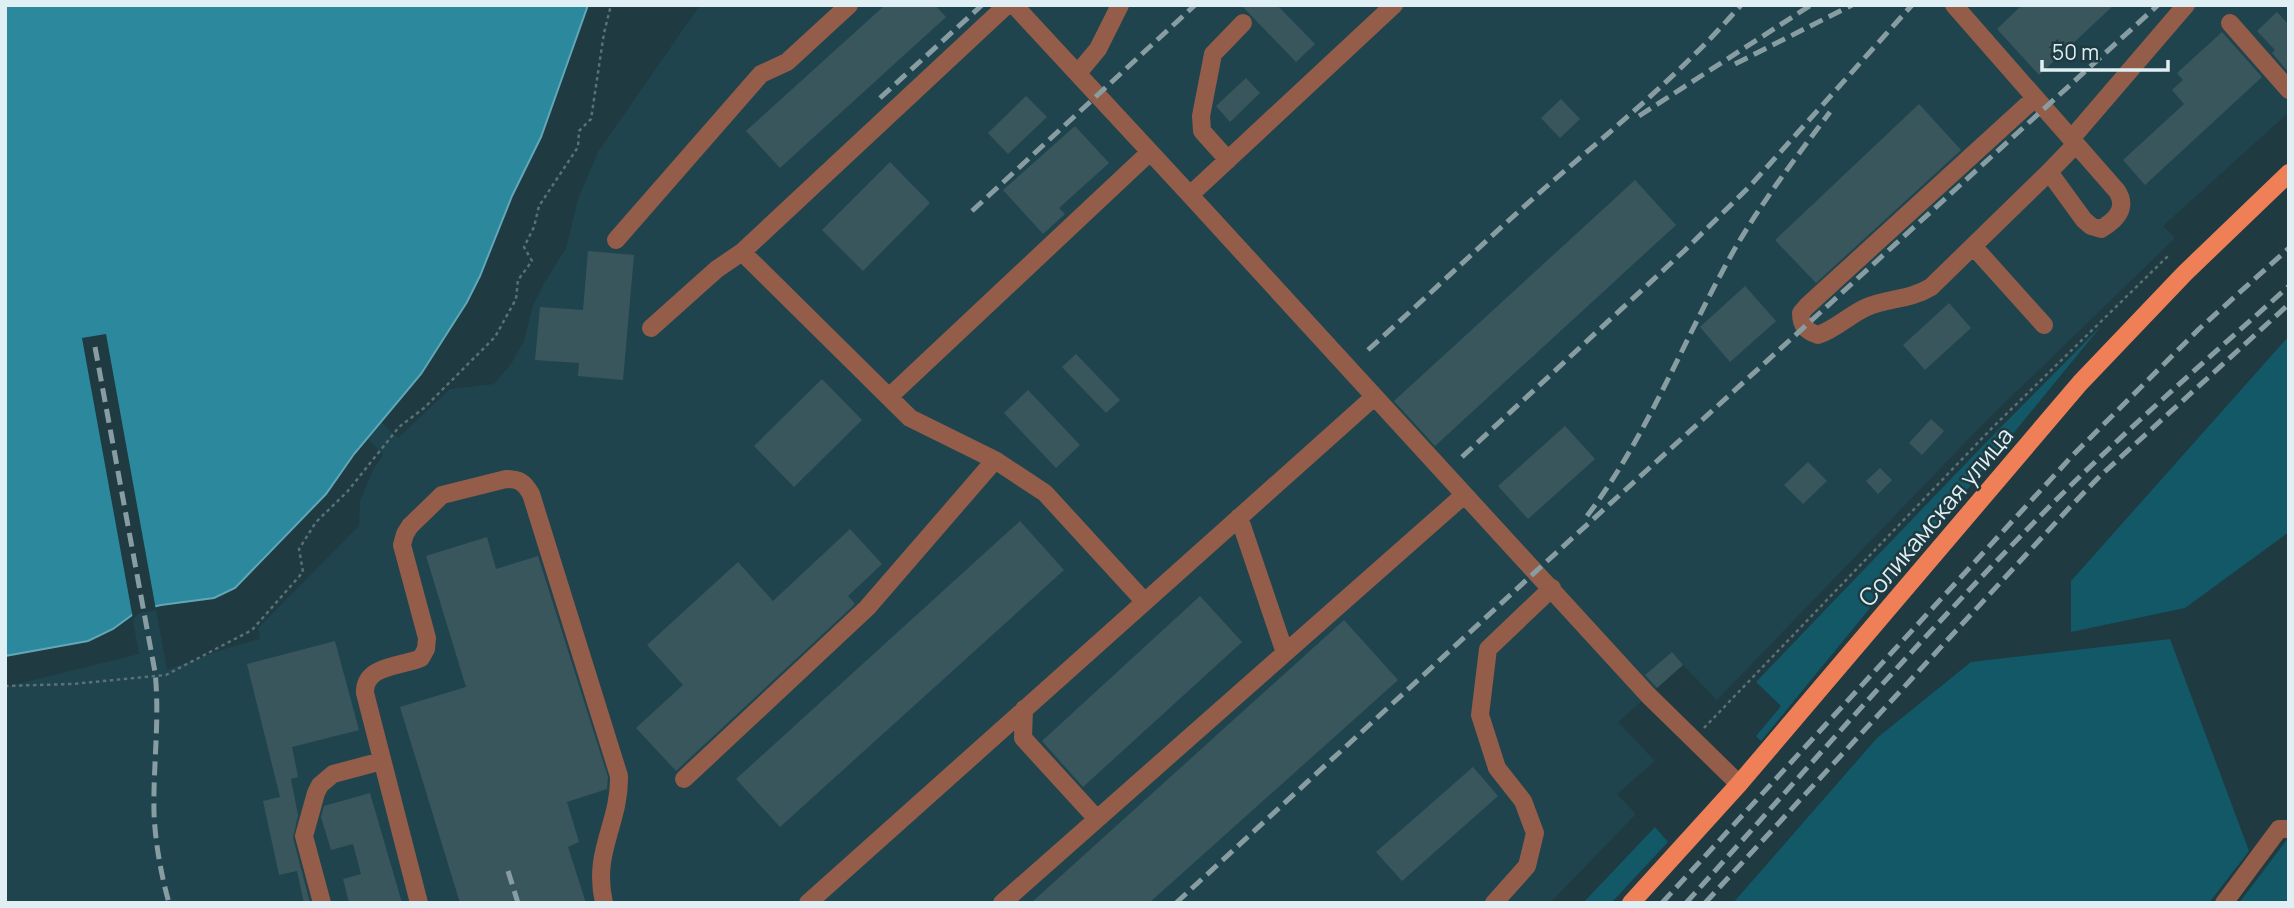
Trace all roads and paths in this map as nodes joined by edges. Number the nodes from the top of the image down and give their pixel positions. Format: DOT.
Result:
graph roads {
  1 [pos="611,5"];
  2 [pos="849,5"];
  3 [pos="1007,5"];
  4 [pos="1014,5"];
  5 [pos="1120,5"];
  6 [pos="1394,5"];
  7 [pos="1954,5"];
  8 [pos="2186,5"];
  9 [pos="1243,23"];
  10 [pos="2230,23"];
  11 [pos="1078,73"];
  12 [pos="2289,90"];
  13 [pos="2035,98"];
  14 [pos="2073,142"];
  15 [pos="1150,152"];
  16 [pos="1228,160"];
  17 [pos="2049,172"];
  18 [pos="2289,173"];
  19 [pos="1191,195"];
  20 [pos="616,240"];
  21 [pos="1973,246"];
  22 [pos="743,252"];
  23 [pos="2168,256"];
  24 [pos="2044,324"];
  25 [pos="651,328"];
  26 [pos="889,397"];
  27 [pos="1374,397"];
  28 [pos="995,460"];
  29 [pos="1464,495"];
  30 [pos="1239,517"];
  31 [pos="1552,588"];
  32 [pos="1144,601"];
  33 [pos="1285,653"];
  34 [pos="5,686"];
  35 [pos="1024,709"];
  36 [pos="1693,740"];
  37 [pos="382,761"];
  38 [pos="684,779"];
  39 [pos="1739,784"];
  40 [pos="1097,819"];
  41 [pos="2289,829"];
  42 [pos="322,903"];
  43 [pos="419,903"];
  44 [pos="604,903"];
  45 [pos="808,903"];
  46 [pos="1002,903"];
  47 [pos="1494,903"];
  48 [pos="1631,903"];
  49 [pos="2224,903"];
  1 -- 34 [label="path"];
  2 -- 20 [label="street"];
  3 -- 22 [label="street"];
  4 -- 11 [label="street"];
  5 -- 11 [label="street"];
  6 -- 16 [label="street"];
  7 -- 13 [label="street"];
  8 -- 14 [label="street"];
  9 -- 16 [label="street"];
  10 -- 12 [label="street"];
  11 -- 15 [label="street"];
  13 -- 14 [label="street"];
  13 -- 21 [label="street"];
  14 -- 17 [label="street"];
  14 -- 17 [label="street"];
  15 -- 19 [label="street"];
  15 -- 26 [label="street"];
  16 -- 19 [label="street"];
  17 -- 21 [label="street"];
  18 -- 39 [label="main road, Соликамская улица"];
  19 -- 27 [label="street"];
  21 -- 24 [label="street"];
  22 -- 25 [label="street"];
  22 -- 26 [label="street"];
  23 -- 36 [label="path"];
  26 -- 28 [label="street"];
  27 -- 29 [label="street"];
  27 -- 30 [label="street"];
  28 -- 32 [label="street"];
  28 -- 38 [label="street"];
  29 -- 31 [label="street"];
  29 -- 33 [label="street"];
  30 -- 32 [label="street"];
  30 -- 33 [label="street"];
  31 -- 36 [label="street"];
  31 -- 47 [label="street"];
  32 -- 35 [label="street"];
  33 -- 40 [label="street"];
  35 -- 40 [label="street"];
  35 -- 45 [label="street"];
  36 -- 39 [label="street"];
  37 -- 42 [label="street"];
  37 -- 43 [label="street"];
  37 -- 44 [label="street"];
  39 -- 48 [label="main road, Соликамская улица"];
  40 -- 46 [label="street"];
  41 -- 49 [label="street"];
}
